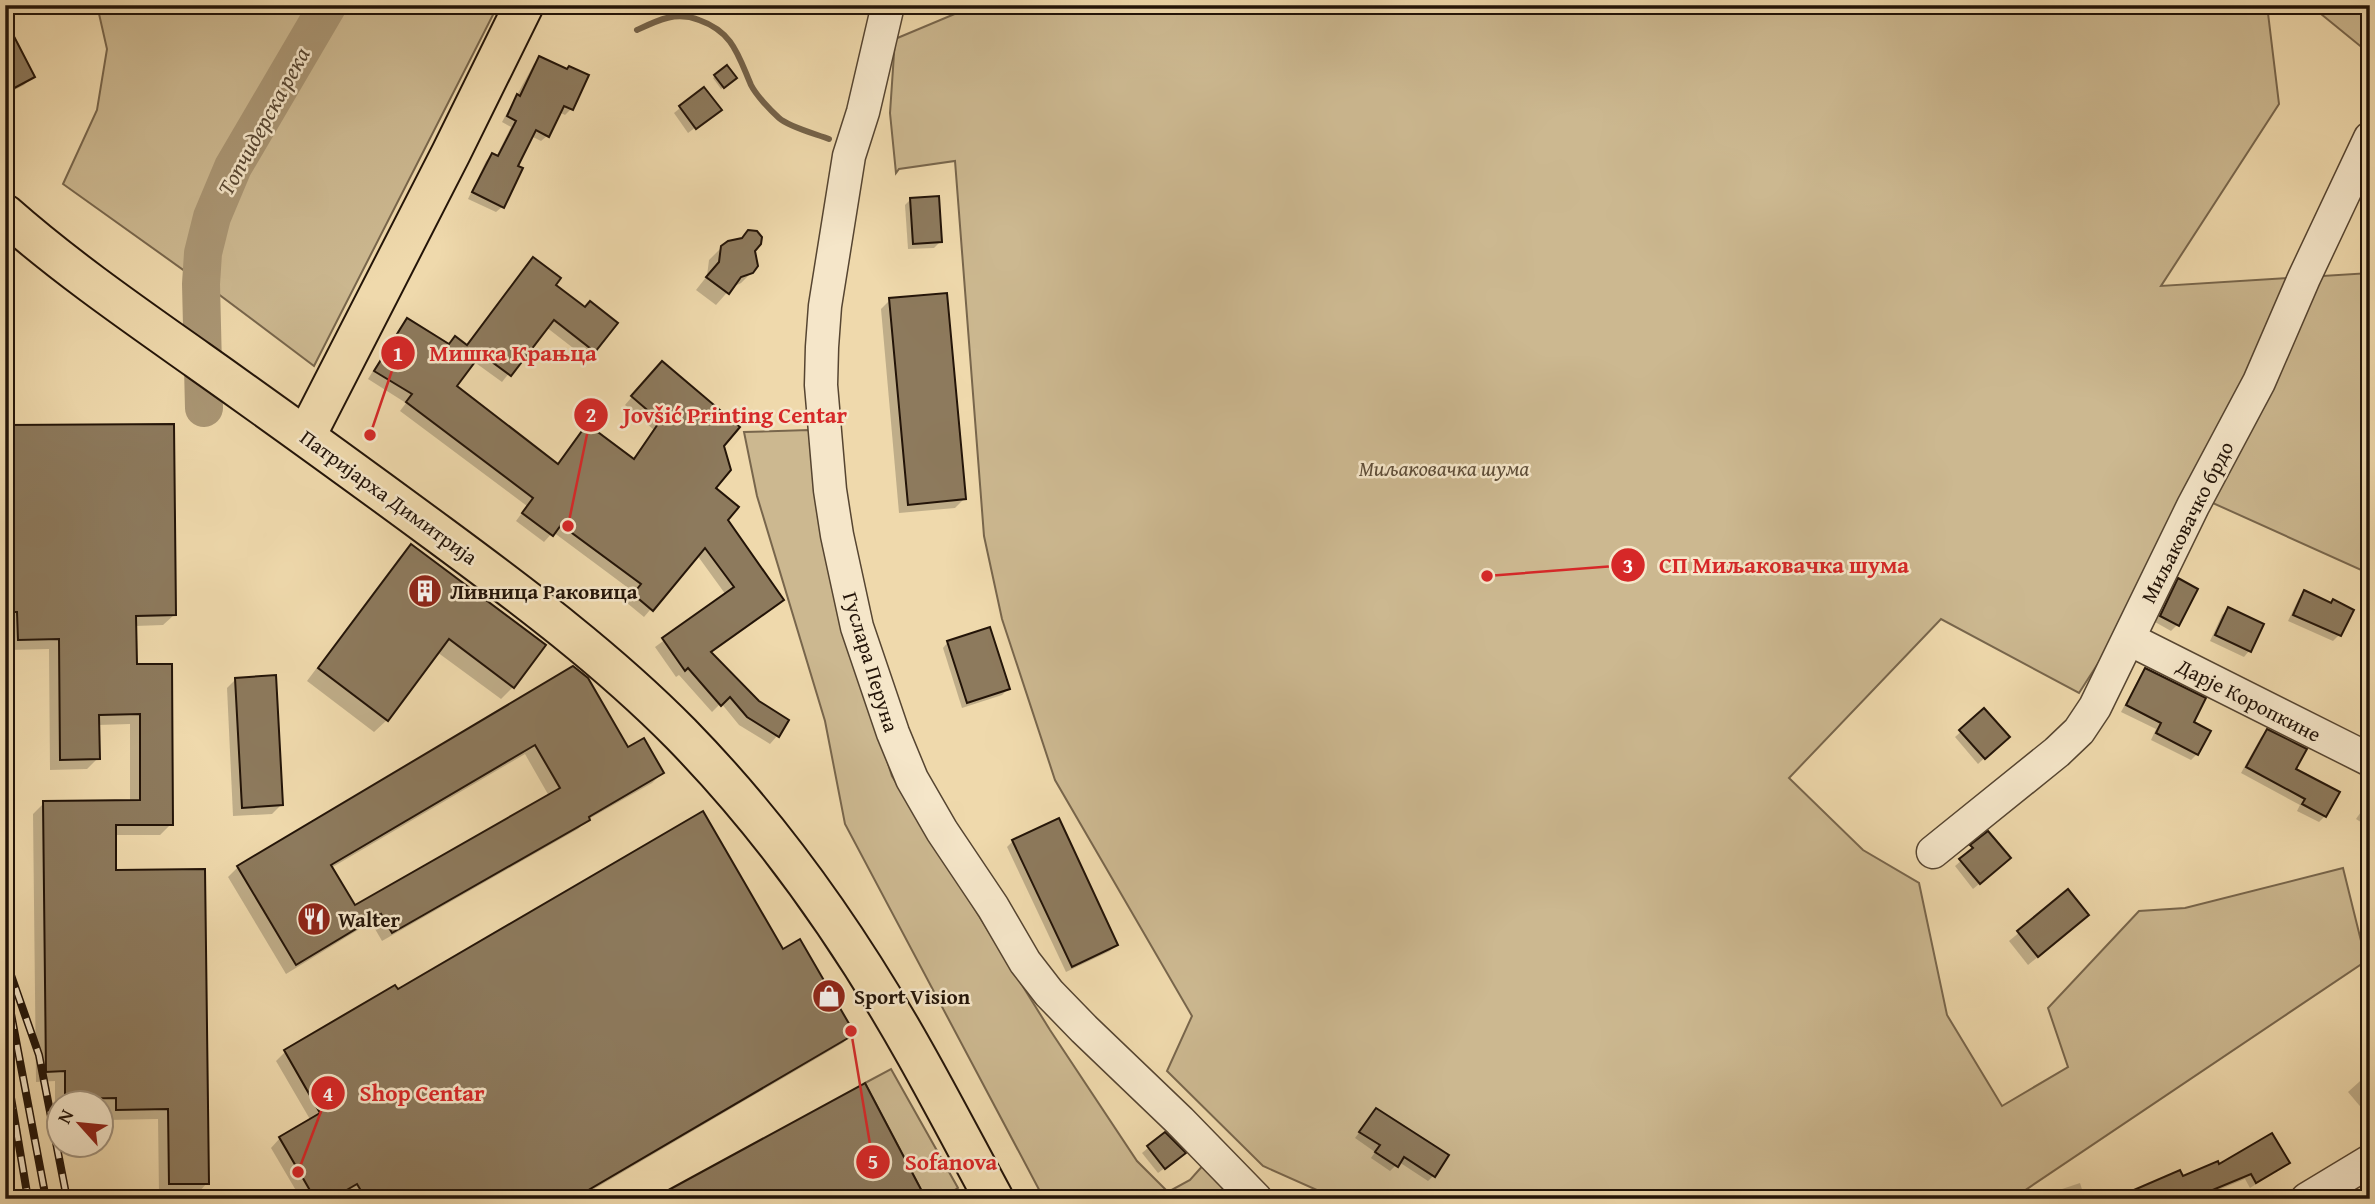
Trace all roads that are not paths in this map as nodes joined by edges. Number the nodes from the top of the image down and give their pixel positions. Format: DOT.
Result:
graph roads {
  1 [pos="524,5"];
  2 [pos="888,5"];
  3 [pos="2370,138"];
  4 [pos="5,214"];
  5 [pos="306,436"];
  6 [pos="2129,639"];
  7 [pos="2370,760"];
  8 [pos="1933,852"];
  9 [pos="2370,1161"];
  10 [pos="994,1199"];
  11 [pos="1256,1199"];
  12 [pos="2307,1199"];
  1 -- 5 [label="main road"];
  2 -- 11 [label="street, Гуслара Перуна"];
  3 -- 6 [label="street, Миљаковачко брдо"];
  4 -- 5 [label="main road, Патријарха Димитрија"];
  5 -- 10 [label="main road, Патријарха Димитрија"];
  6 -- 7 [label="street, Дарје Коропкине"];
  6 -- 8 [label="street, Миљаковачко брдо"];
  9 -- 12 [label="street"];
}
